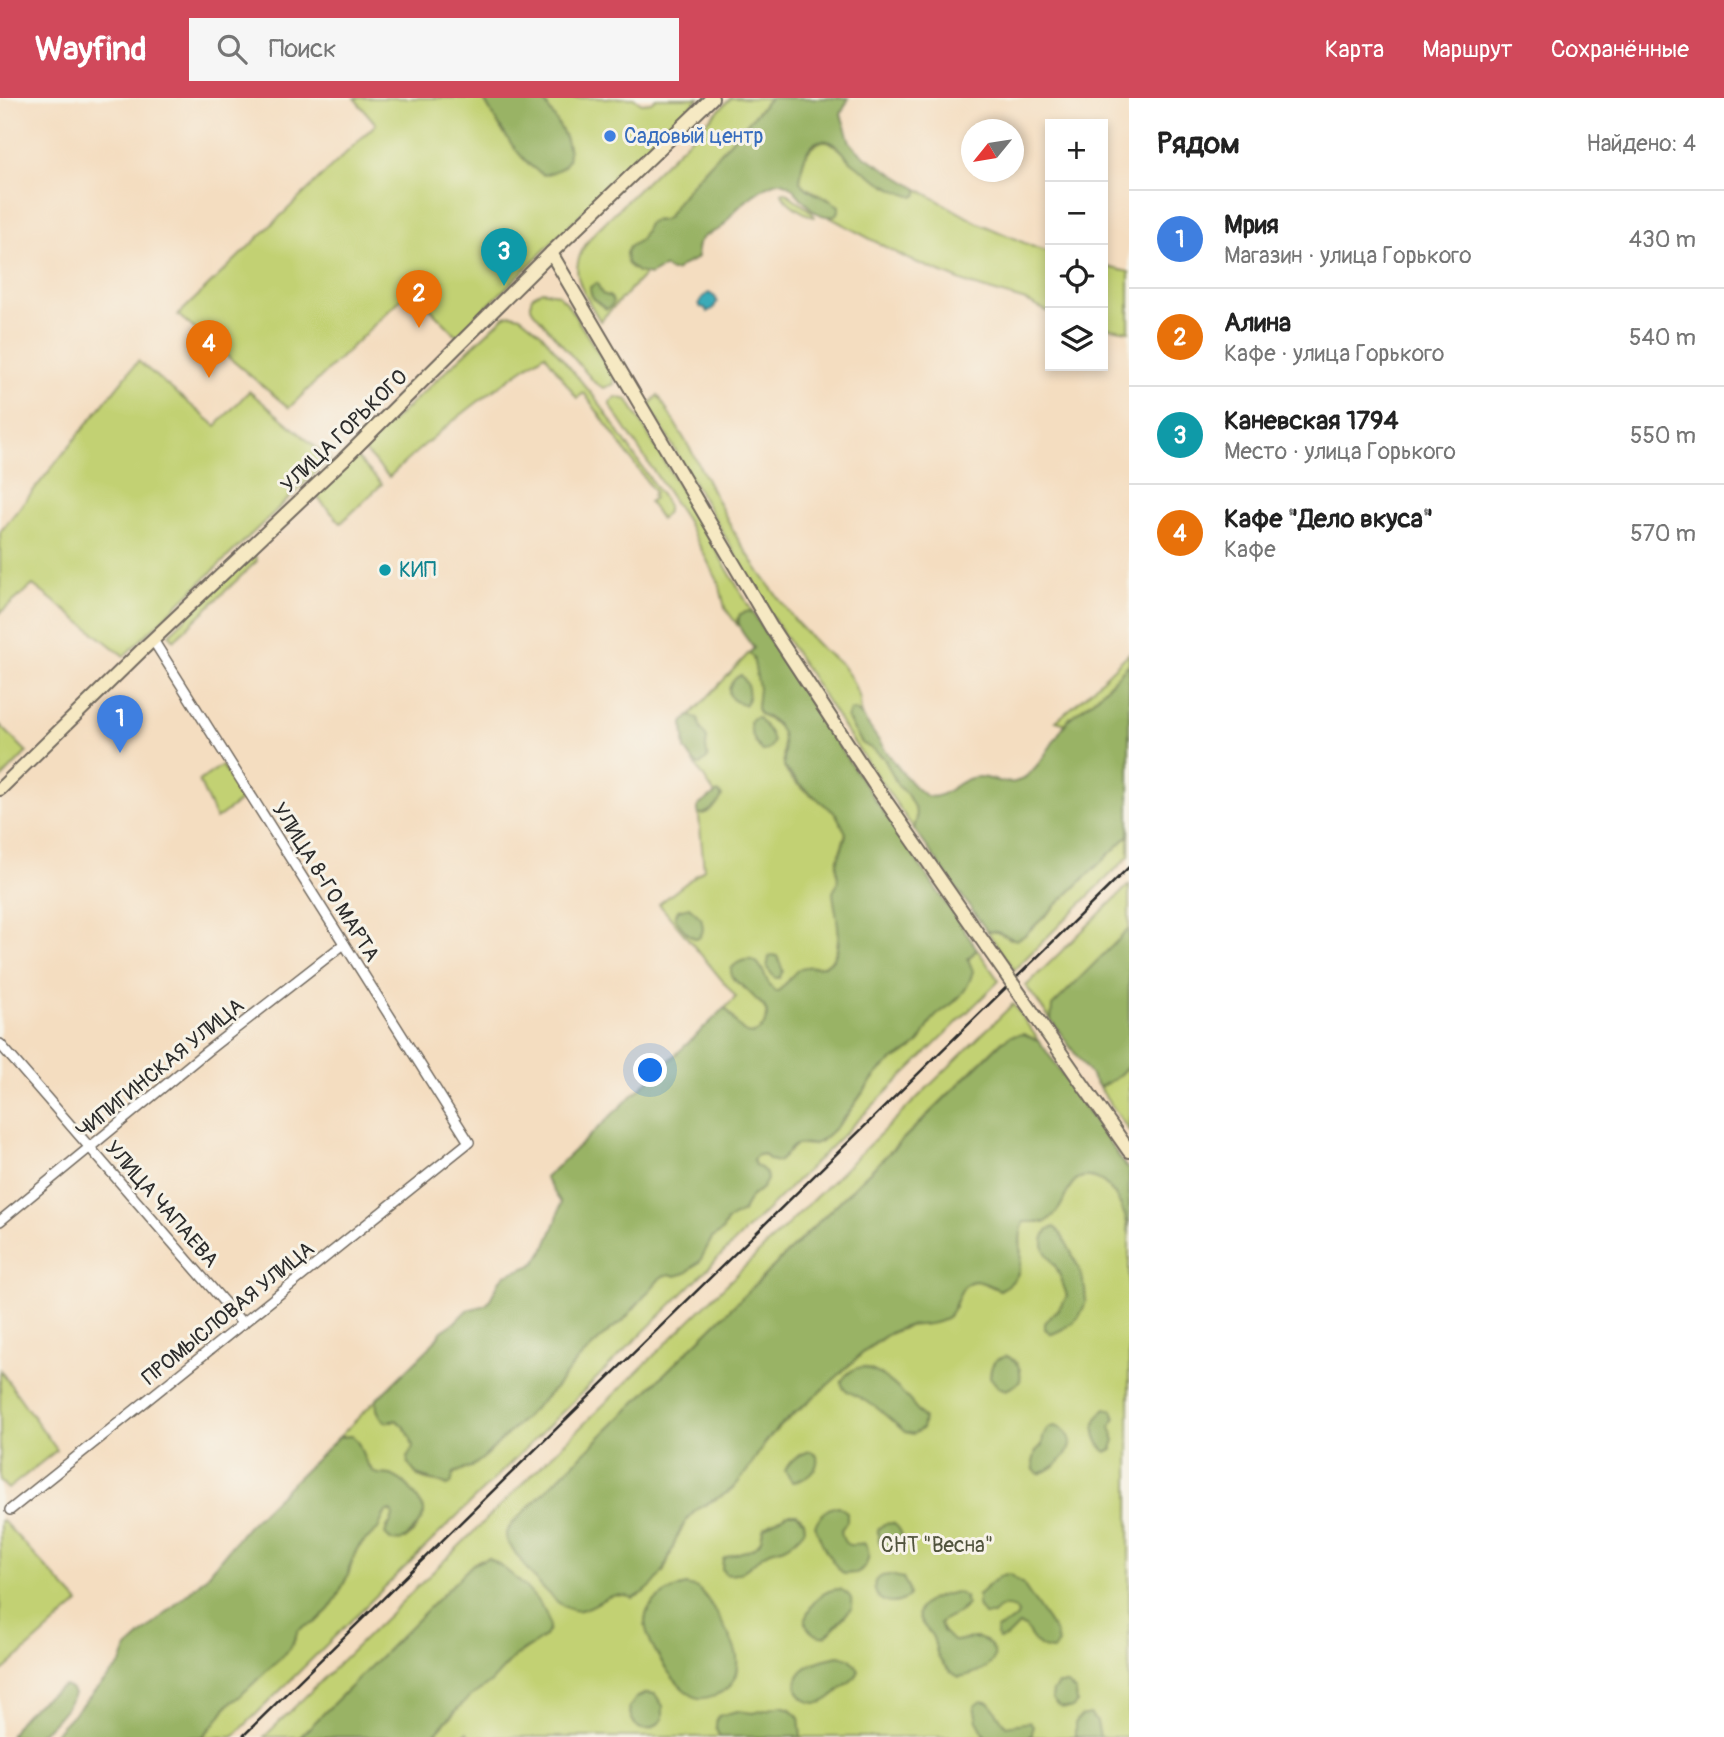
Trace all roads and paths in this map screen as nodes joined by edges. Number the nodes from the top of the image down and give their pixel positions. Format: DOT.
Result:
graph roads {
  1 [pos="712,98"];
  2 [pos="551,253"];
  3 [pos="153,640"];
  4 [pos="0,789"];
  5 [pos="344,944"];
  6 [pos="0,1044"];
  7 [pos="469,1142"];
  8 [pos="89,1147"];
  9 [pos="1129,1151"];
  10 [pos="0,1221"];
  11 [pos="243,1324"];
  12 [pos="10,1510"];
  1 -- 2 [label="main road, УЛИЦА ГОРЬКОГО"];
  2 -- 3 [label="main road, УЛИЦА ГОРЬКОГО"];
  2 -- 9 [label="main road, bridge"];
  3 -- 4 [label="main road, УЛИЦА ГОРЬКОГО"];
  3 -- 5 [label="street, УЛИЦА 8-ГО МАРТА"];
  5 -- 7 [label="street, УЛИЦА 8-ГО МАРТА"];
  5 -- 8 [label="street, ЧИПИГИНСКАЯ УЛИЦА"];
  6 -- 8 [label="street, УЛИЦА ЧАПАЕВА"];
  7 -- 11 [label="street, ПРОМЫСЛОВАЯ УЛИЦА"];
  8 -- 10 [label="street, ЧИПИГИНСКАЯ УЛИЦА"];
  8 -- 11 [label="street, УЛИЦА ЧАПАЕВА"];
  11 -- 12 [label="street, ПРОМЫСЛОВАЯ УЛИЦА"];
}
